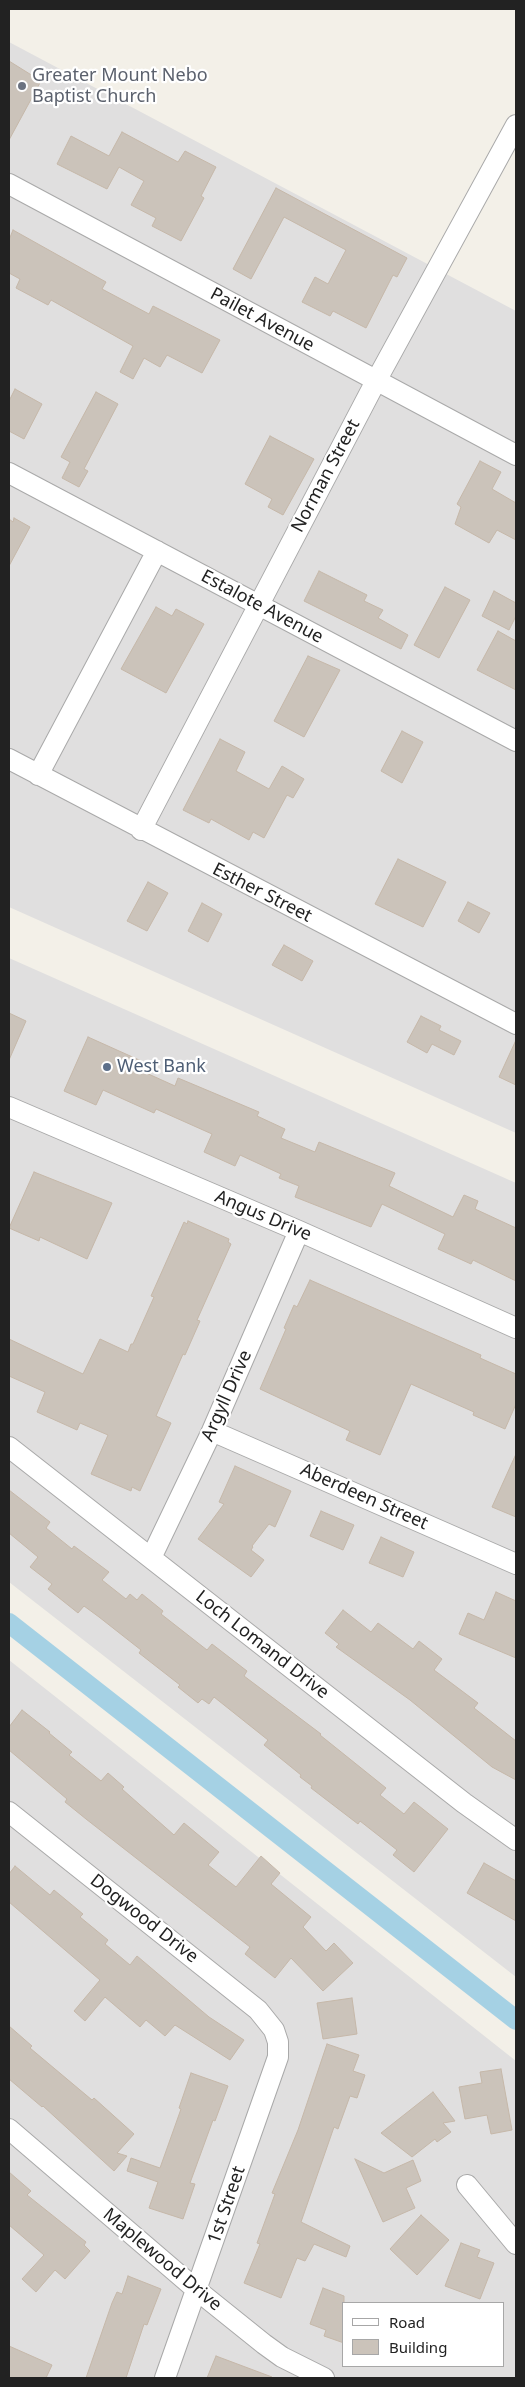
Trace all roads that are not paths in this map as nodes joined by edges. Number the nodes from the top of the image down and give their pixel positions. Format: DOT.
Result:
graph roads {
  1 [pos="516,125"];
  2 [pos="9,184"];
  3 [pos="376,381"];
  4 [pos="516,455"];
  5 [pos="9,473"];
  6 [pos="156,551"];
  7 [pos="259,606"];
  8 [pos="516,741"];
  9 [pos="9,759"];
  10 [pos="38,774"];
  11 [pos="141,830"];
  12 [pos="516,1024"];
  13 [pos="9,1107"];
  14 [pos="299,1231"];
  15 [pos="516,1328"];
  16 [pos="212,1431"];
  17 [pos="9,1447"];
  18 [pos="151,1558"];
  19 [pos="516,1564"];
  20 [pos="9,1812"];
  21 [pos="516,1840"];
  22 [pos="274,2030"];
  23 [pos="9,2129"];
  24 [pos="467,2184"];
  25 [pos="516,2244"];
  26 [pos="198,2291"];
  27 [pos="165,2378"];
  28 [pos="324,2378"];
  1 -- 3 [label="street, Norman Street"];
  2 -- 3 [label="street, Pailet Avenue"];
  3 -- 4 [label="street, Pailet Avenue"];
  3 -- 7 [label="street, Norman Street"];
  5 -- 6 [label="street, Estalote Avenue"];
  6 -- 7 [label="street, Estalote Avenue"];
  6 -- 10 [label="street"];
  7 -- 8 [label="street, Estalote Avenue"];
  7 -- 11 [label="street, Norman Street"];
  9 -- 10 [label="street, Esther Street"];
  10 -- 11 [label="street, Esther Street"];
  11 -- 12 [label="street, Esther Street"];
  13 -- 14 [label="street, Angus Drive"];
  14 -- 15 [label="street, Angus Drive"];
  14 -- 16 [label="street, Argyll Drive"];
  16 -- 18 [label="street, Argyll Drive"];
  16 -- 19 [label="street, Aberdeen Street"];
  17 -- 18 [label="street, Loch Lomand Drive"];
  18 -- 21 [label="street, Loch Lomand Drive"];
  20 -- 22 [label="street, Dogwood Drive"];
  22 -- 26 [label="street, 1st Street"];
  23 -- 26 [label="street, Maplewood Drive"];
  24 -- 25 [label="street"];
  26 -- 27 [label="street, 1st Street"];
  26 -- 28 [label="street, Maplewood Drive"];
}
